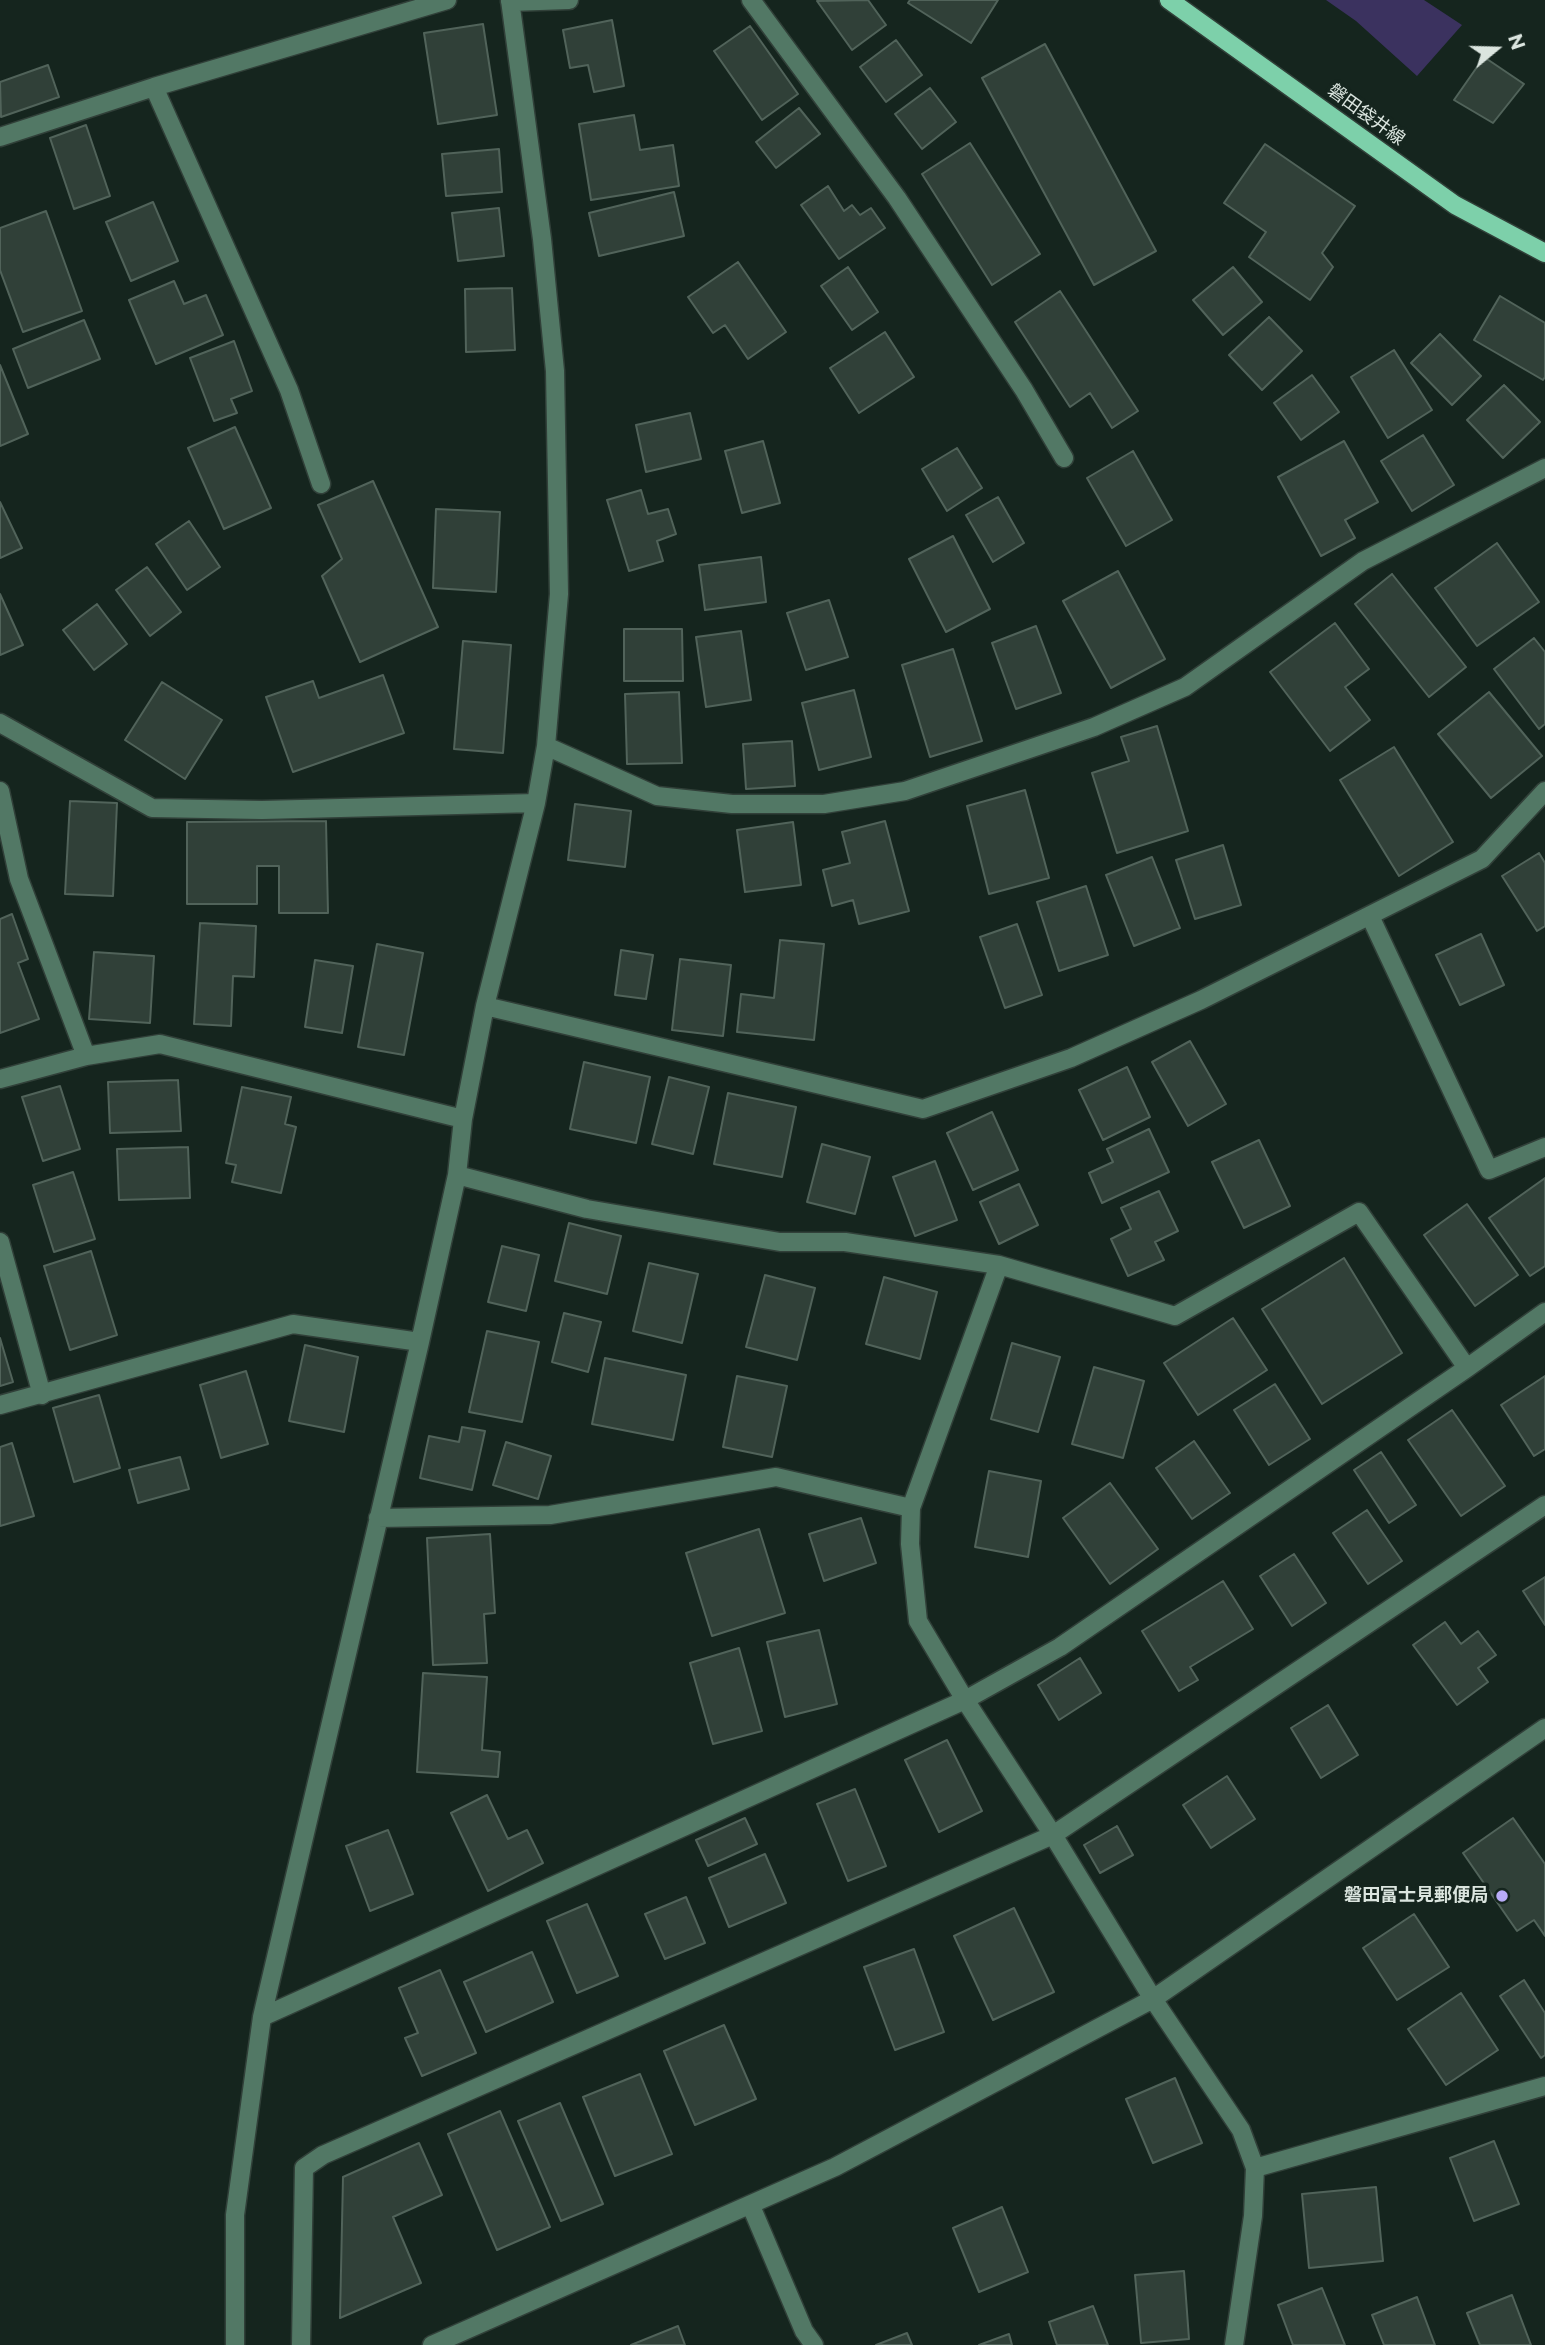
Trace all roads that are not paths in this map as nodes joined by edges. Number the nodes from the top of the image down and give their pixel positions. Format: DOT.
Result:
graph roads {
  1 [pos="447,0"];
  2 [pos="569,0"];
  3 [pos="751,0"];
  4 [pos="1169,0"];
  5 [pos="510,1"];
  6 [pos="154,87"];
  7 [pos="0,137"];
  8 [pos="1545,253"];
  9 [pos="1065,457"];
  10 [pos="1545,468"];
  11 [pos="321,484"];
  12 [pos="0,723"];
  13 [pos="546,746"];
  14 [pos="0,791"];
  15 [pos="1545,791"];
  16 [pos="536,803"];
  17 [pos="1370,916"];
  18 [pos="485,1006"];
  19 [pos="86,1056"];
  20 [pos="0,1079"];
  21 [pos="463,1119"];
  22 [pos="1545,1147"];
  23 [pos="457,1175"];
  24 [pos="0,1242"];
  25 [pos="999,1265"];
  26 [pos="1545,1312"];
  27 [pos="420,1342"];
  28 [pos="1467,1368"];
  29 [pos="42,1395"];
  30 [pos="0,1405"];
  31 [pos="1545,1505"];
  32 [pos="911,1508"];
  33 [pos="378,1518"];
  34 [pos="965,1700"];
  35 [pos="1545,1728"];
  36 [pos="1053,1835"];
  37 [pos="1153,1998"];
  38 [pos="262,2017"];
  39 [pos="1545,2086"];
  40 [pos="1255,2168"];
  41 [pos="751,2206"];
  42 [pos="235,2345"];
  43 [pos="300,2345"];
  44 [pos="432,2345"];
  45 [pos="814,2345"];
  46 [pos="1234,2345"];
  1 -- 6 [label="street"];
  2 -- 5 [label="street"];
  3 -- 9 [label="street"];
  4 -- 8 [label="main road, 磐田袋井線"];
  5 -- 13 [label="street"];
  6 -- 7 [label="street"];
  6 -- 11 [label="street"];
  10 -- 13 [label="street"];
  12 -- 16 [label="street"];
  13 -- 16 [label="street"];
  14 -- 19 [label="street"];
  15 -- 17 [label="street"];
  16 -- 18 [label="street"];
  17 -- 18 [label="street"];
  17 -- 22 [label="street"];
  18 -- 21 [label="street"];
  19 -- 20 [label="street"];
  19 -- 21 [label="street"];
  21 -- 23 [label="street"];
  23 -- 25 [label="street"];
  23 -- 27 [label="street"];
  24 -- 29 [label="street"];
  25 -- 28 [label="street"];
  25 -- 32 [label="street"];
  26 -- 28 [label="street"];
  27 -- 29 [label="street"];
  27 -- 33 [label="street"];
  28 -- 34 [label="street"];
  29 -- 30 [label="street"];
  31 -- 36 [label="street"];
  32 -- 33 [label="street"];
  32 -- 34 [label="street"];
  33 -- 38 [label="street"];
  34 -- 36 [label="street"];
  34 -- 38 [label="street"];
  35 -- 37 [label="street"];
  36 -- 37 [label="street"];
  36 -- 43 [label="street"];
  37 -- 40 [label="street"];
  37 -- 41 [label="street"];
  38 -- 42 [label="street"];
  39 -- 40 [label="street"];
  40 -- 46 [label="street"];
  41 -- 44 [label="street"];
  41 -- 45 [label="street"];
}
